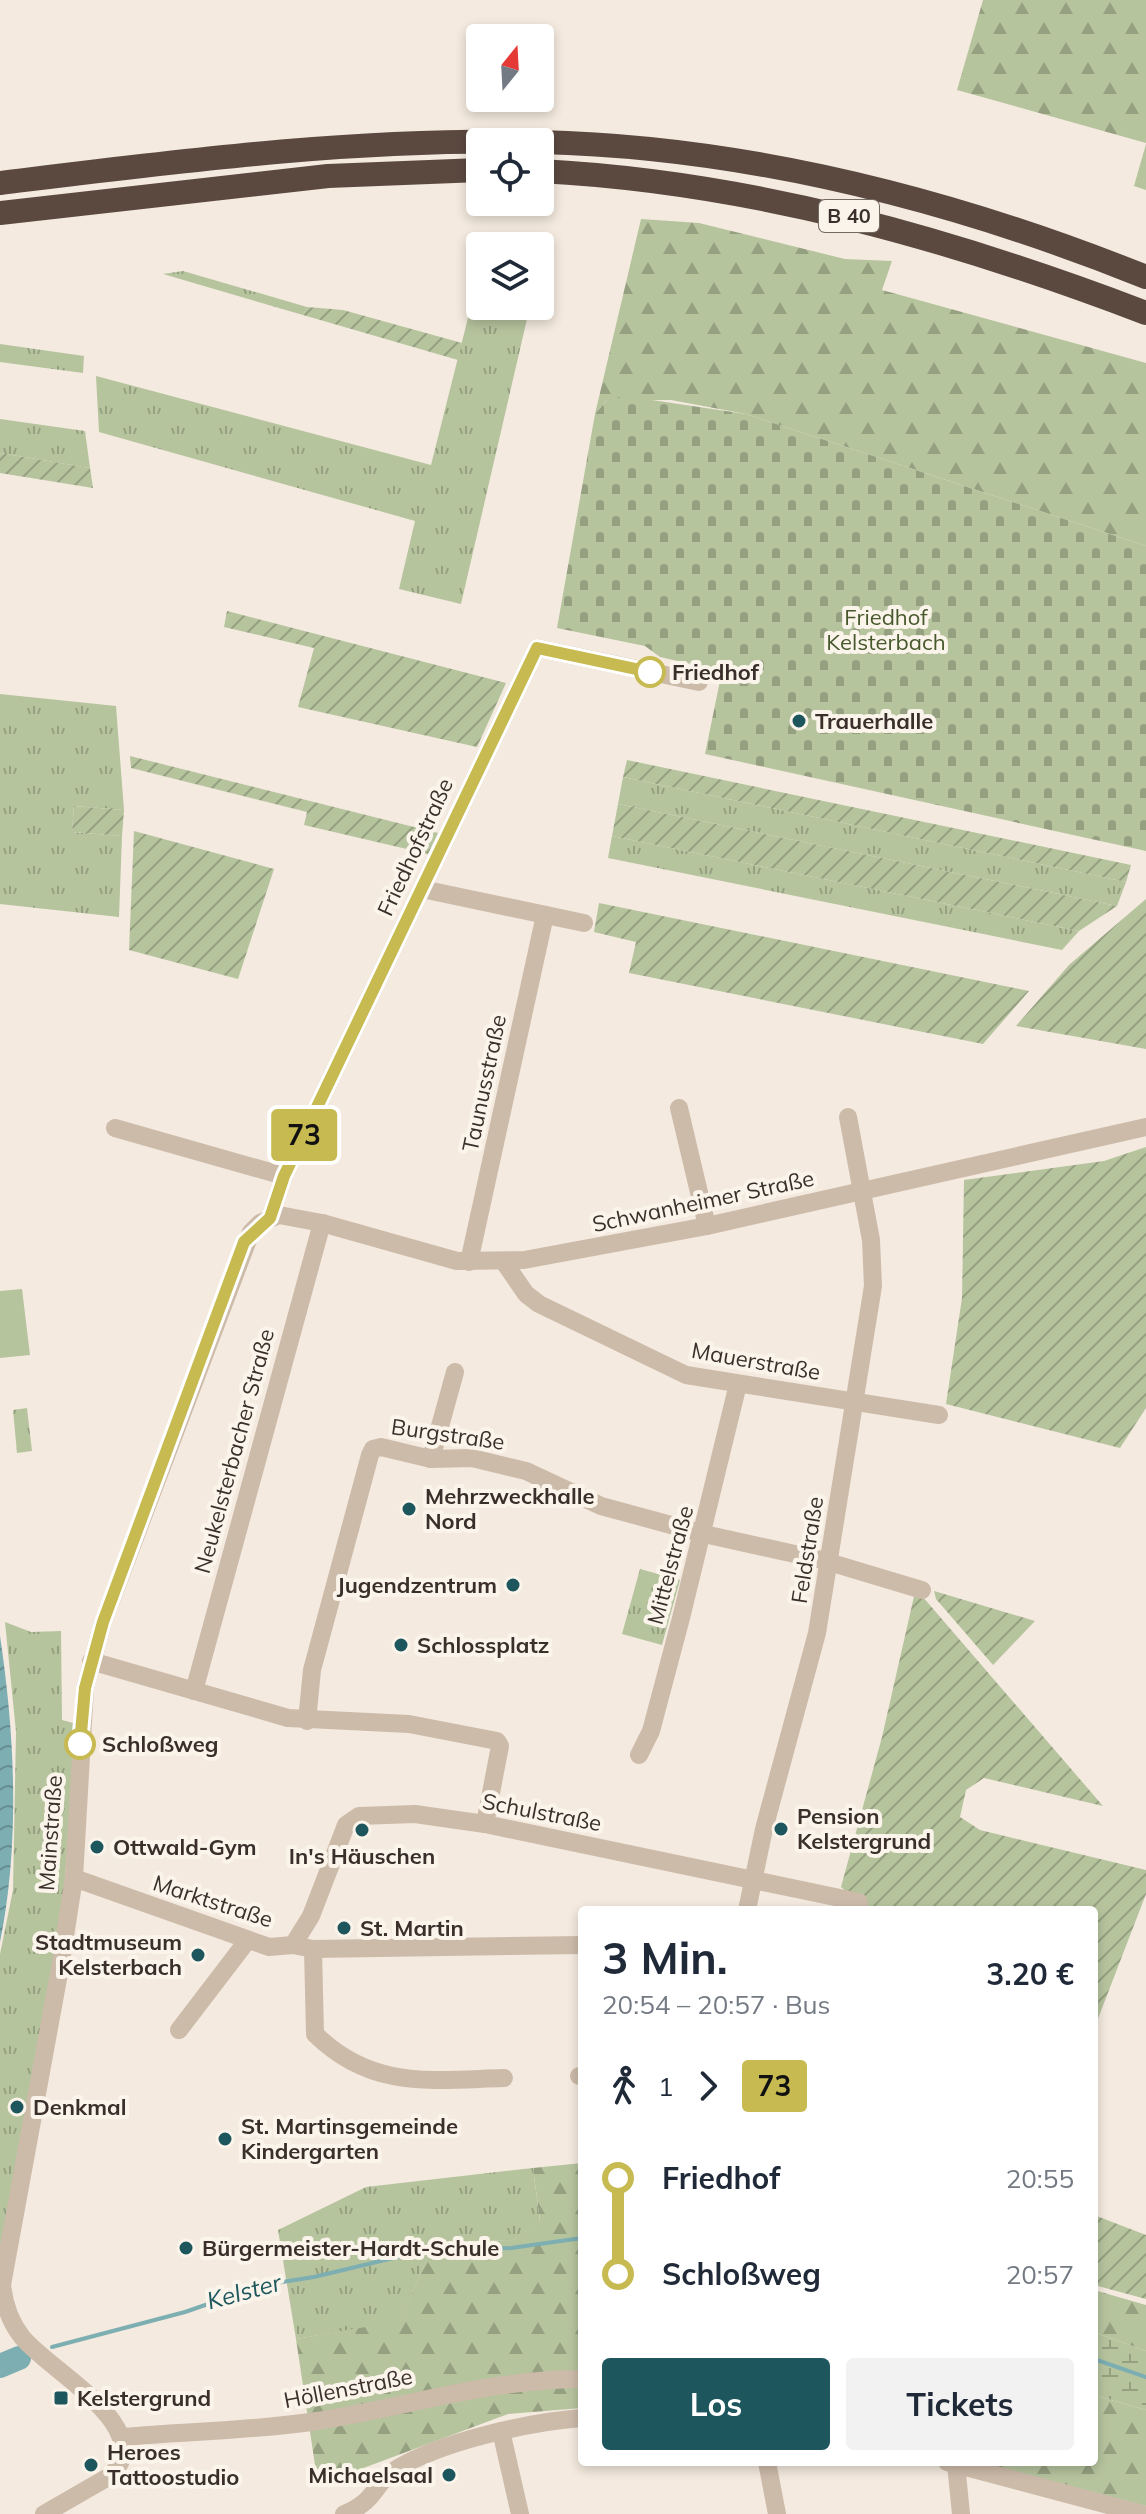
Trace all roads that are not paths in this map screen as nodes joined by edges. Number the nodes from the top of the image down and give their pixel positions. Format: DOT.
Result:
graph roads {
  1 [pos="466,140"];
  2 [pos="554,143"];
  3 [pos="466,170"];
  4 [pos="554,172"];
  5 [pos="0,183"];
  6 [pos="0,213"];
  7 [pos="1146,277"];
  8 [pos="1146,313"];
  9 [pos="699,682"];
  10 [pos="422,889"];
  11 [pos="545,915"];
  12 [pos="584,923"];
  13 [pos="679,1108"];
  14 [pos="848,1117"];
  15 [pos="1146,1127"];
  16 [pos="115,1128"];
  17 [pos="284,1176"];
  18 [pos="864,1191"];
  19 [pos="270,1218"];
  20 [pos="322,1223"];
  21 [pos="707,1226"];
  22 [pos="469,1262"];
  23 [pos="504,1262"];
  24 [pos="455,1372"];
  25 [pos="738,1384"];
  26 [pos="855,1402"];
  27 [pos="939,1415"];
  28 [pos="431,1459"];
  29 [pos="704,1534"];
  30 [pos="829,1563"];
  31 [pos="922,1590"];
  32 [pos="91,1661"];
  33 [pos="194,1691"];
  34 [pos="307,1721"];
  35 [pos="639,1755"];
  36 [pos="485,1824"];
  37 [pos="74,1878"];
  38 [pos="754,1878"];
  39 [pos="859,1902"];
  40 [pos="748,1906"];
  41 [pos="247,1941"];
  42 [pos="293,1945"];
  43 [pos="578,1945"];
  44 [pos="313,1949"];
  45 [pos="179,2030"];
  46 [pos="504,2078"];
  47 [pos="578,2379"];
  48 [pos="578,2418"];
  49 [pos="501,2431"];
  50 [pos="123,2437"];
  51 [pos="768,2466"];
  52 [pos="952,2466"];
  53 [pos="962,2466"];
  54 [pos="375,2495"];
  55 [pos="44,2514"];
  56 [pos="344,2514"];
  57 [pos="379,2514"];
  58 [pos="520,2514"];
  59 [pos="777,2514"];
  60 [pos="961,2514"];
  61 [pos="1142,2514"];
  1 -- 5 [label="highway, B 40"];
  2 -- 7 [label="highway, B 40"];
  3 -- 6 [label="highway"];
  4 -- 8 [label="highway, B 40"];
  9 -- 10 [label="street, Friedhofstraße"];
  10 -- 11 [label="street"];
  10 -- 17 [label="street, Friedhofstraße"];
  11 -- 12 [label="street"];
  11 -- 22 [label="street, Taunusstraße"];
  13 -- 21 [label="street"];
  14 -- 18 [label="street, Feldstraße"];
  15 -- 18 [label="street, Schwanheimer Straße"];
  16 -- 17 [label="street"];
  17 -- 19 [label="street, Friedhofstraße"];
  18 -- 21 [label="street, Schwanheimer Straße"];
  18 -- 26 [label="street, Feldstraße"];
  19 -- 20 [label="street, Schwanheimer Straße"];
  19 -- 32 [label="street, Mainstraße"];
  20 -- 22 [label="street, Schwanheimer Straße"];
  20 -- 33 [label="street, Neukelsterbacher Straße"];
  21 -- 23 [label="street, Schwanheimer Straße"];
  22 -- 23 [label="street, Schwanheimer Straße"];
  23 -- 25 [label="street, Mauerstraße"];
  24 -- 28 [label="street"];
  25 -- 26 [label="street, Mauerstraße"];
  25 -- 29 [label="street, Mittelstraße"];
  26 -- 27 [label="street, Mauerstraße"];
  26 -- 30 [label="street, Feldstraße"];
  28 -- 29 [label="street, Burgstraße"];
  28 -- 34 [label="street, Burgstraße"];
  29 -- 30 [label="street, Burgstraße"];
  29 -- 35 [label="street, Mittelstraße"];
  30 -- 31 [label="street, Burgstraße"];
  30 -- 38 [label="street, Feldstraße"];
  32 -- 33 [label="street"];
  32 -- 37 [label="street, Mainstraße"];
  33 -- 34 [label="street"];
  34 -- 36 [label="street"];
  36 -- 38 [label="street, Schulstraße"];
  36 -- 42 [label="street, Schulstraße"];
  37 -- 41 [label="street, Marktstraße"];
  37 -- 50 [label="street, Mainstraße"];
  38 -- 39 [label="street, Schulstraße"];
  38 -- 40 [label="street, Feldstraße"];
  41 -- 42 [label="street, Marktstraße"];
  41 -- 45 [label="street"];
  42 -- 44 [label="street, Marktstraße"];
  43 -- 44 [label="street, Marktstraße"];
  44 -- 46 [label="street"];
  47 -- 50 [label="street, Höllenstraße"];
  48 -- 49 [label="street"];
  49 -- 54 [label="street"];
  49 -- 58 [label="street"];
  50 -- 55 [label="street"];
  51 -- 59 [label="street"];
  52 -- 60 [label="street"];
  53 -- 61 [label="street"];
  54 -- 56 [label="street"];
  54 -- 57 [label="street"];
}
